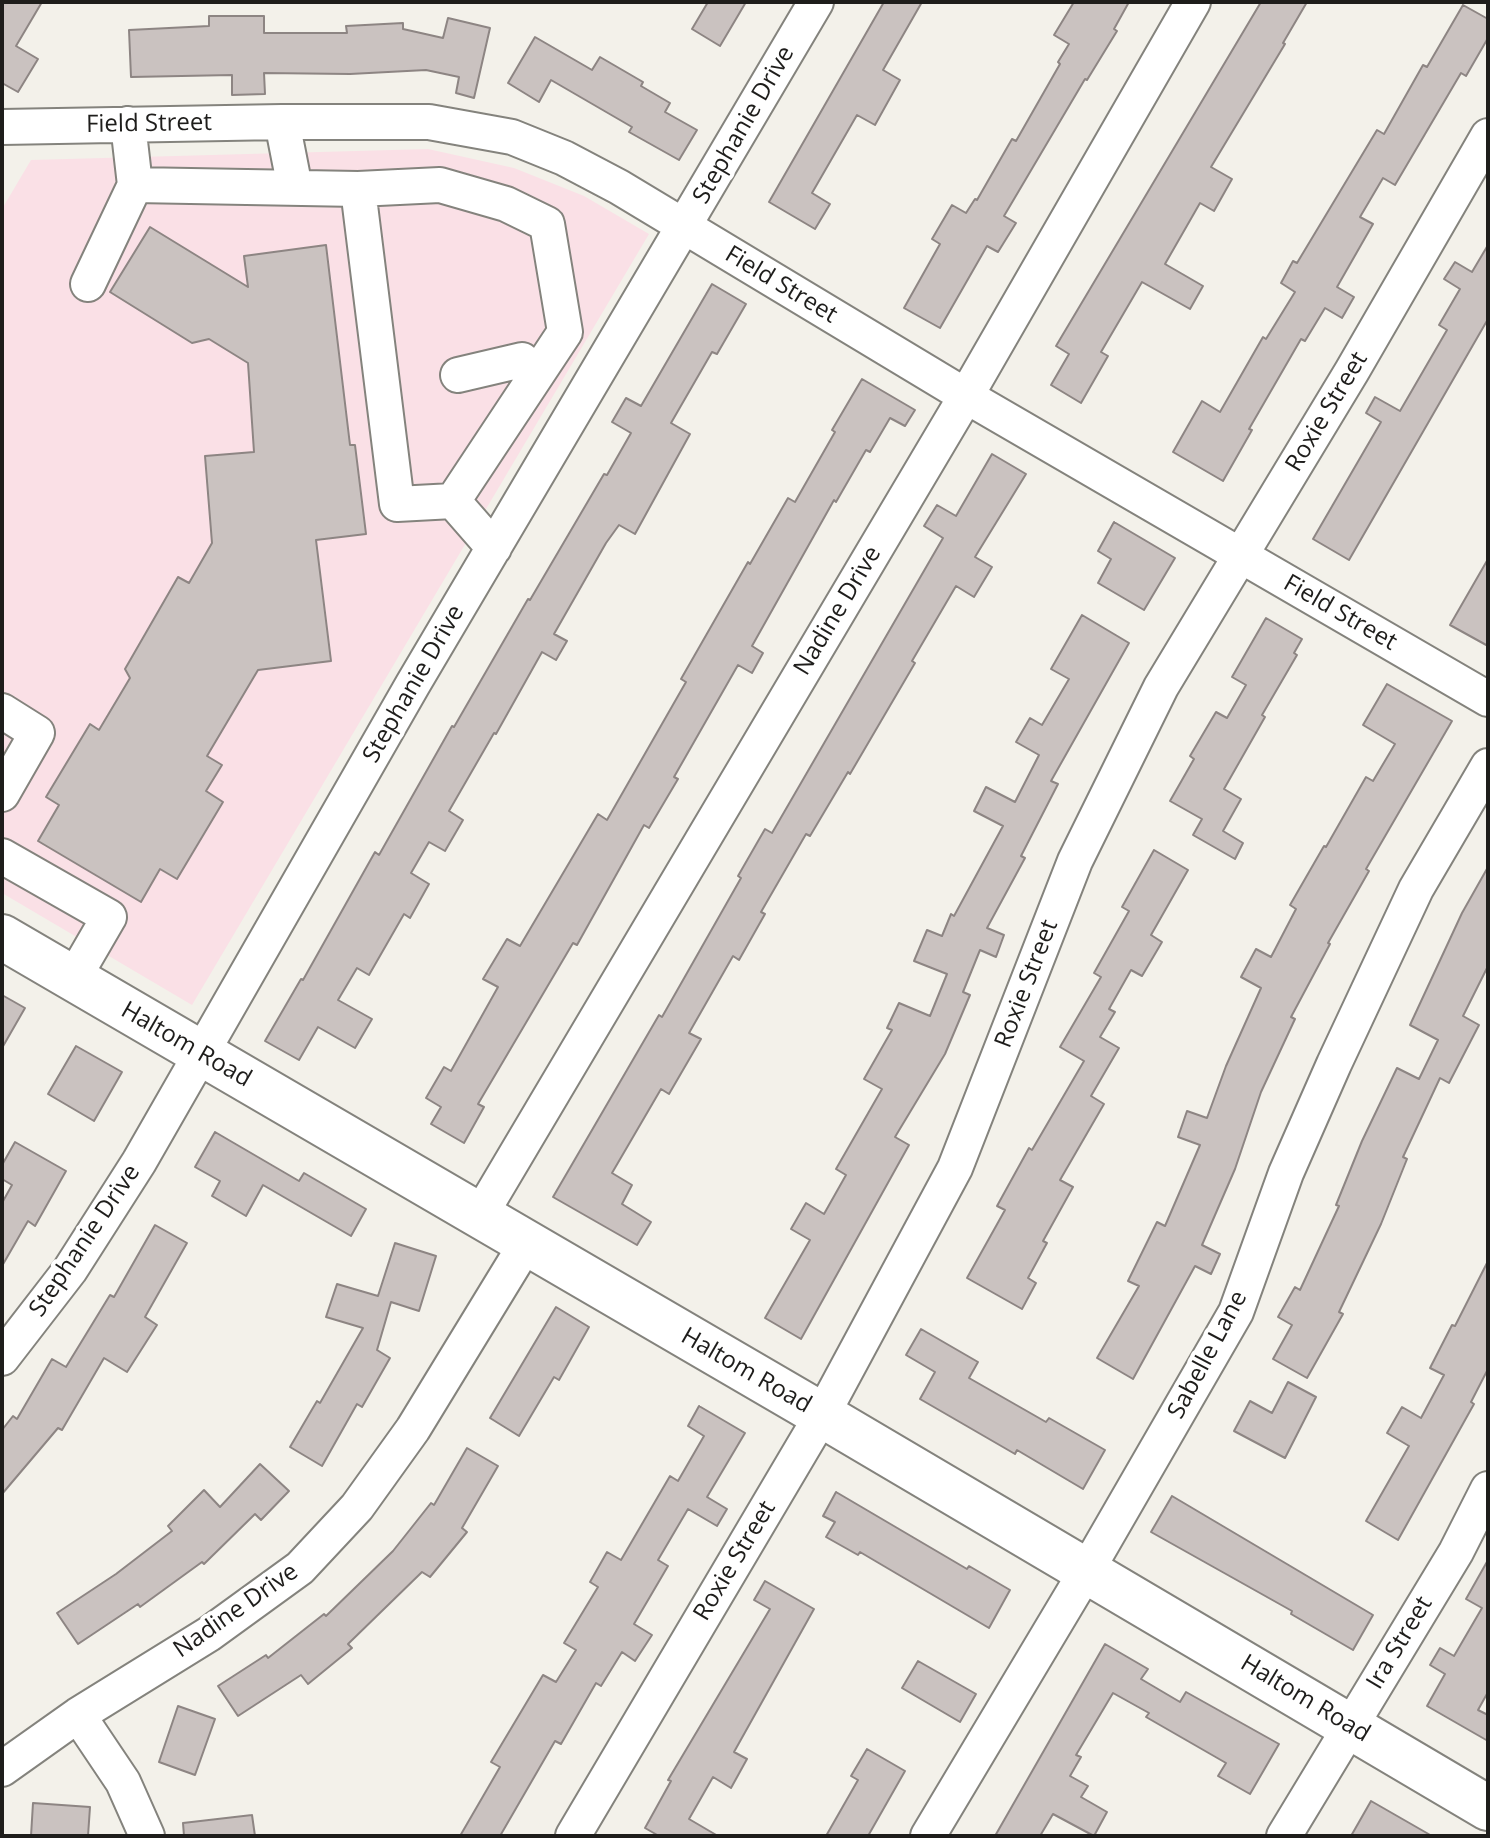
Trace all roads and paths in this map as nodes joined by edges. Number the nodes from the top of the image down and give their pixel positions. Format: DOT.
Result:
graph roads {
  1 [pos="816,2"];
  2 [pos="1193,2"];
  3 [pos="282,122"];
  4 [pos="128,124"];
  5 [pos="2,127"];
  6 [pos="1488,136"];
  7 [pos="135,185"];
  8 [pos="295,188"];
  9 [pos="358,189"];
  10 [pos="684,226"];
  11 [pos="88,284"];
  12 [pos="522,360"];
  13 [pos="458,375"];
  14 [pos="966,396"];
  15 [pos="453,501"];
  16 [pos="494,548"];
  17 [pos="1241,555"];
  18 [pos="1488,699"];
  19 [pos="2,711"];
  20 [pos="1488,766"];
  21 [pos="2,794"];
  22 [pos="2,856"];
  23 [pos="2,937"];
  24 [pos="73,979"];
  25 [pos="201,1055"];
  26 [pos="479,1217"];
  27 [pos="526,1244"];
  28 [pos="2,1358"];
  29 [pos="822,1415"];
  30 [pos="1488,1489"];
  31 [pos="1087,1570"];
  32 [pos="78,1715"];
  33 [pos="1350,1726"];
  34 [pos="2,1769"];
  35 [pos="1488,1808"];
  36 [pos="147,1836"];
  37 [pos="573,1836"];
  38 [pos="928,1836"];
  39 [pos="1284,1836"];
  1 -- 10 [label="street, Stephanie Drive"];
  2 -- 14 [label="street, Nadine Drive"];
  3 -- 4 [label="street, Field Street"];
  3 -- 8 [label="street"];
  3 -- 10 [label="street, Field Street"];
  4 -- 5 [label="street, Field Street"];
  4 -- 7 [label="street"];
  6 -- 17 [label="street, Roxie Street"];
  7 -- 8 [label="street"];
  7 -- 11 [label="street"];
  8 -- 9 [label="street"];
  9 -- 15 [label="street"];
  9 -- 15 [label="street"];
  10 -- 14 [label="street, Field Street"];
  10 -- 16 [label="street, Stephanie Drive"];
  12 -- 13 [label="street"];
  14 -- 17 [label="street, Field Street"];
  14 -- 26 [label="street, Nadine Drive"];
  15 -- 16 [label="street"];
  16 -- 25 [label="street, Stephanie Drive"];
  17 -- 18 [label="street, Field Street"];
  17 -- 29 [label="street, Roxie Street"];
  19 -- 21 [label="street"];
  20 -- 31 [label="street, Sabelle Lane"];
  22 -- 24 [label="street"];
  23 -- 24 [label="main road, Haltom Road"];
  24 -- 25 [label="main road, Haltom Road"];
  25 -- 26 [label="main road, Haltom Road"];
  25 -- 28 [label="street, Stephanie Drive"];
  26 -- 27 [label="main road, Haltom Road"];
  27 -- 29 [label="main road, Haltom Road"];
  27 -- 32 [label="street, Nadine Drive"];
  29 -- 31 [label="main road, Haltom Road"];
  29 -- 37 [label="street, Roxie Street"];
  30 -- 33 [label="street, Ira Street"];
  31 -- 33 [label="main road, Haltom Road"];
  31 -- 38 [label="street, Sabelle Lane"];
  32 -- 34 [label="street, Nadine Drive"];
  32 -- 36 [label="street"];
  33 -- 35 [label="main road, Haltom Road"];
  33 -- 39 [label="street, Ira Street"];
}
